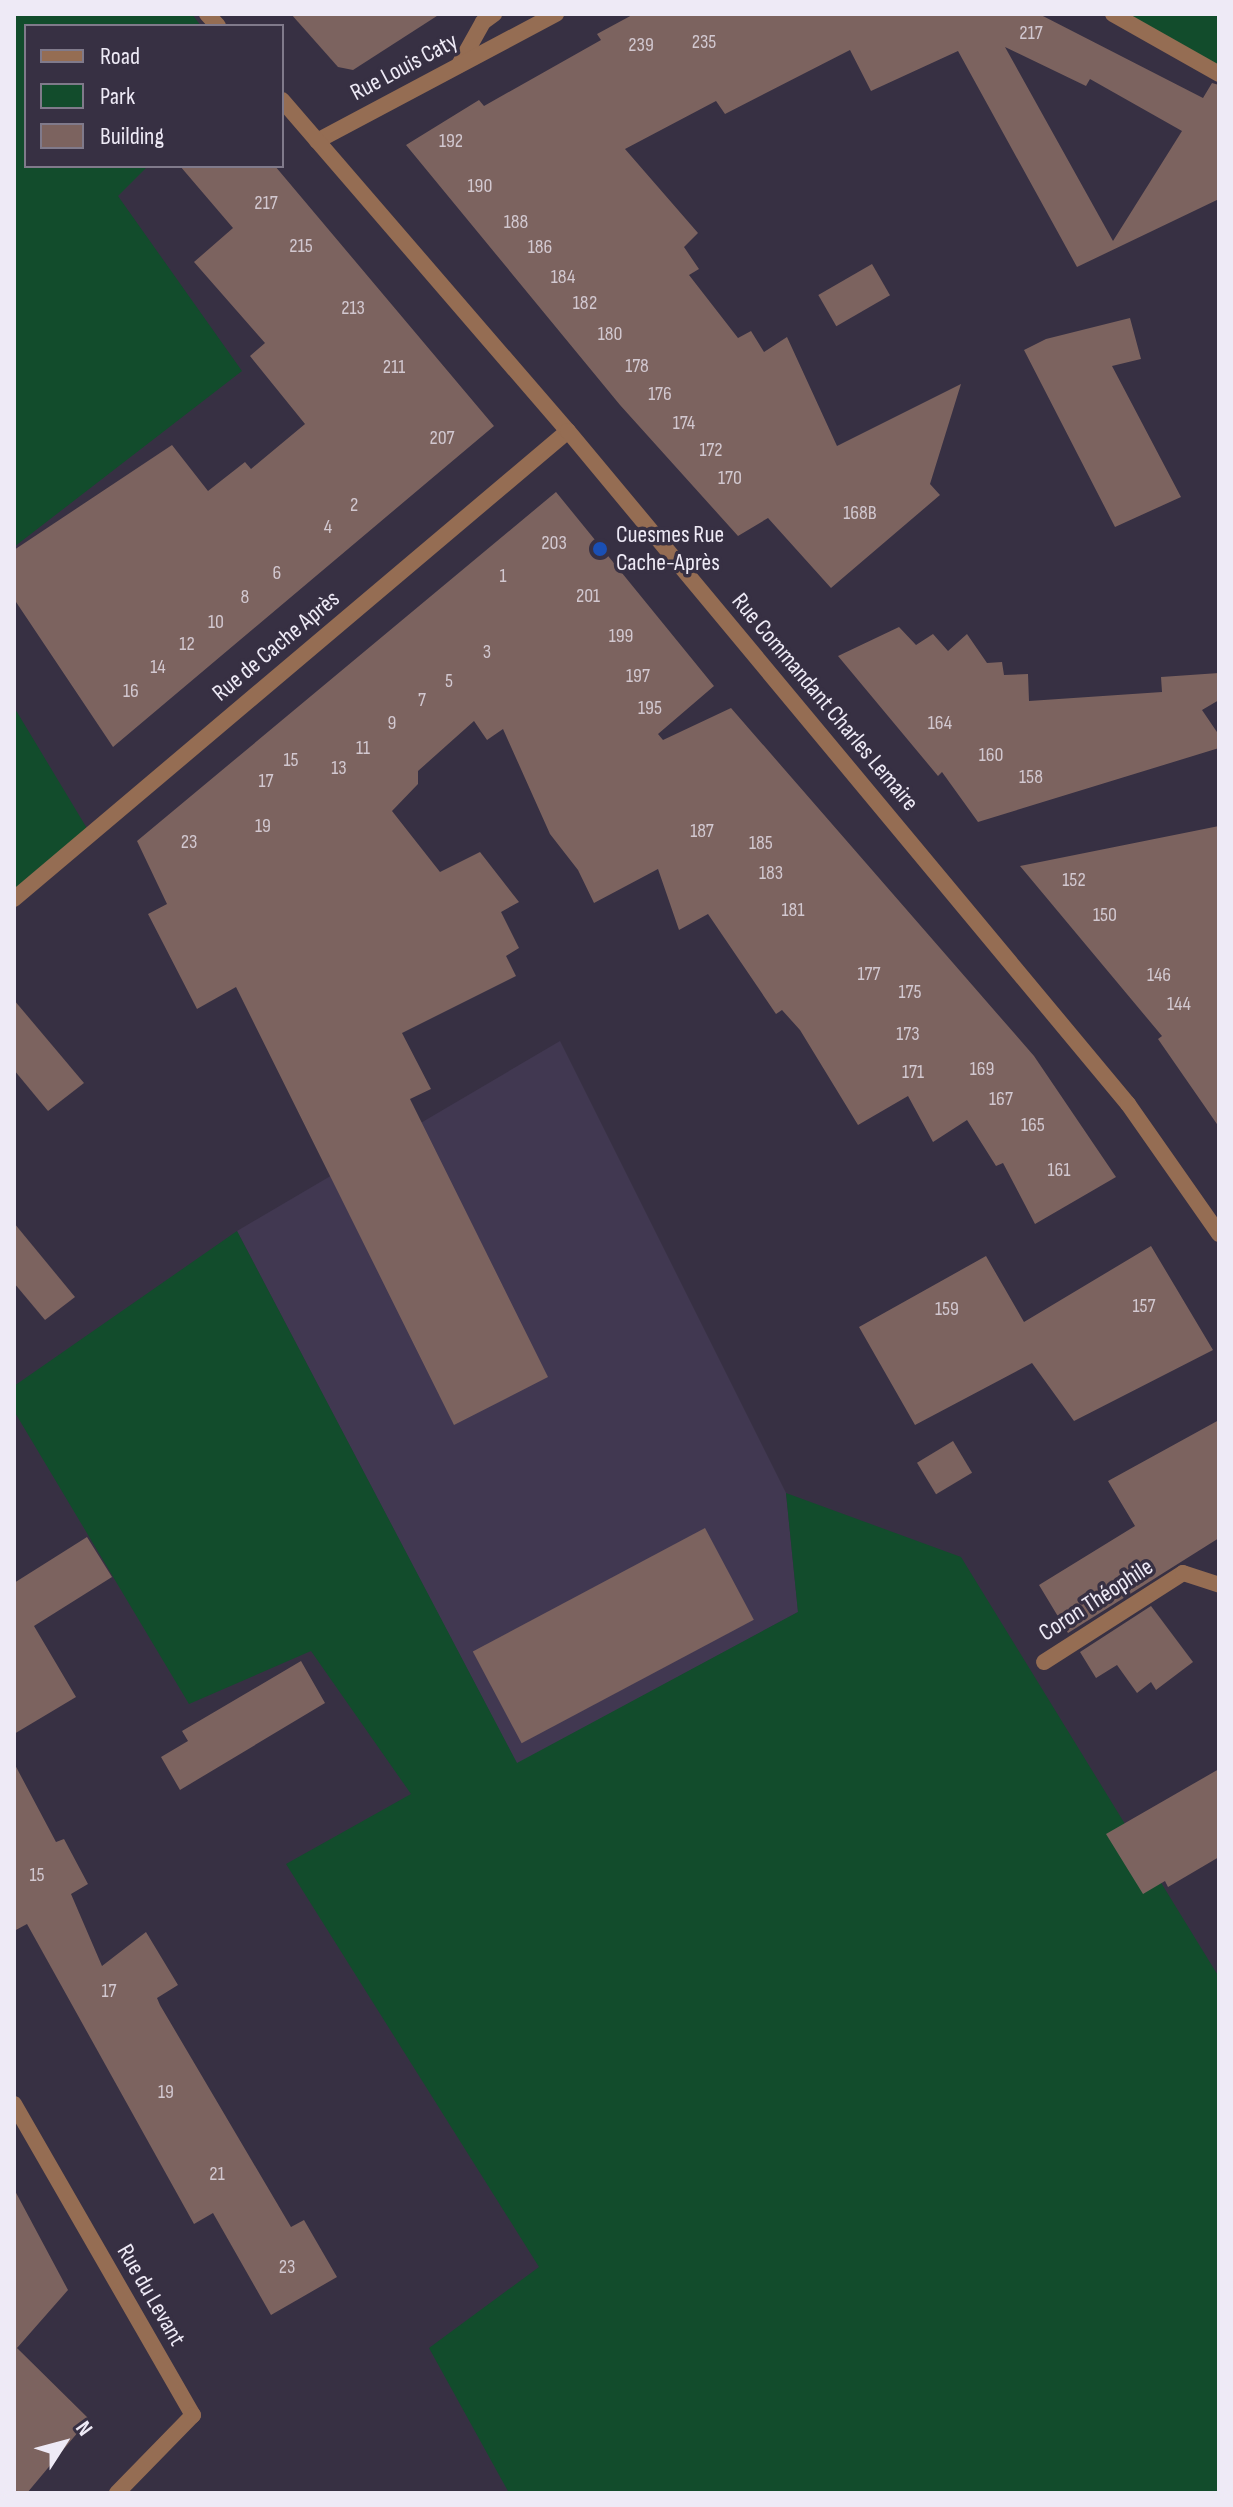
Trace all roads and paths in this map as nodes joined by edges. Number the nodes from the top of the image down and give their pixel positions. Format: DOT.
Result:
graph roads {
  1 [pos="494,14"];
  2 [pos="556,14"];
  3 [pos="1113,14"];
  4 [pos="458,66"];
  5 [pos="1219,74"];
  6 [pos="284,102"];
  7 [pos="317,141"];
  8 [pos="568,431"];
  9 [pos="14,899"];
  10 [pos="1219,1234"];
  11 [pos="1219,1585"];
  12 [pos="1044,1662"];
  13 [pos="14,2104"];
  14 [pos="117,2493"];
  1 -- 4 [label="street"];
  2 -- 4 [label="street, Rue Louis Caty"];
  3 -- 5 [label="street"];
  4 -- 7 [label="street, Rue Louis Caty"];
  6 -- 7 [label="street, Rue Commandant Charles Lemaire"];
  7 -- 8 [label="street, Rue Commandant Charles Lemaire"];
  8 -- 9 [label="street, Rue de Cache Après"];
  8 -- 10 [label="street, Rue Commandant Charles Lemaire"];
  11 -- 12 [label="street, Coron Théophile"];
  13 -- 14 [label="street, Rue du Levant"];
}
